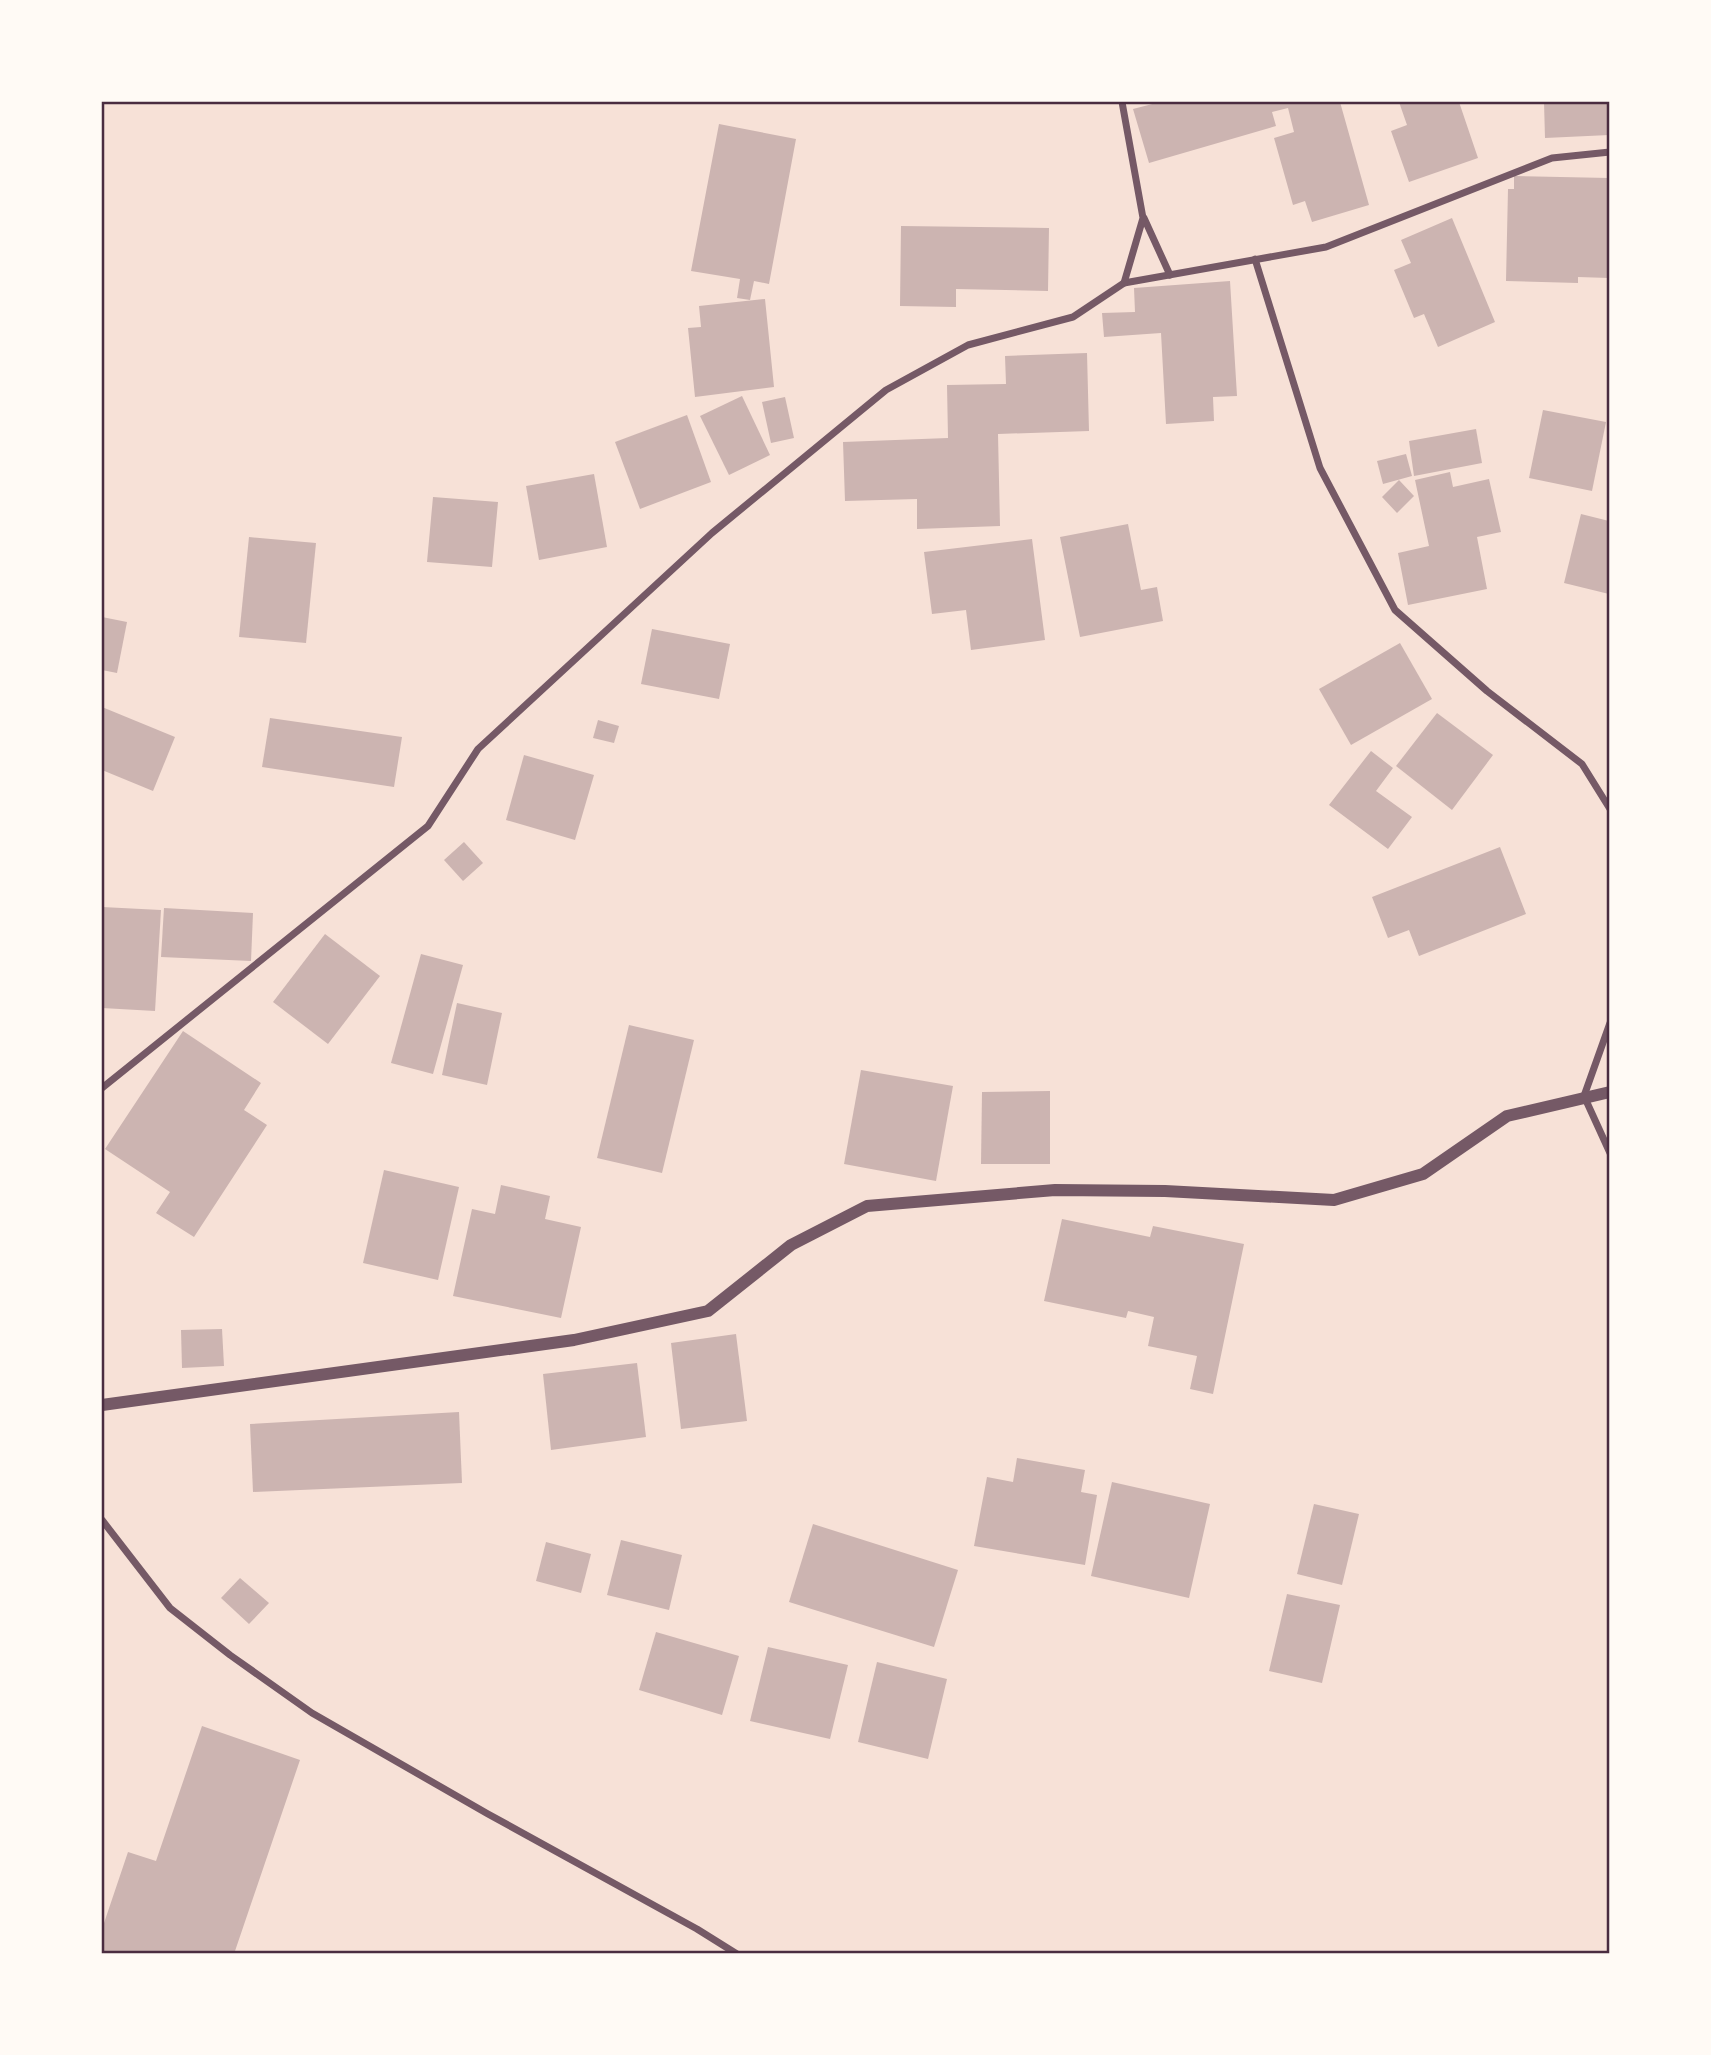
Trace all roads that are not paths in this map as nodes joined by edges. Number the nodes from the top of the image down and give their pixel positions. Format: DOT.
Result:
graph roads {
  1 [pos="1122,102"];
  2 [pos="1609,152"];
  3 [pos="1143,218"];
  4 [pos="1255,259"];
  5 [pos="1170,275"];
  6 [pos="1124,283"];
  7 [pos="1609,809"];
  8 [pos="1609,1023"];
  9 [pos="102,1088"];
  10 [pos="1609,1092"];
  11 [pos="1584,1096"];
  12 [pos="1609,1153"];
  13 [pos="102,1405"];
  14 [pos="102,1520"];
  15 [pos="737,1954"];
  1 -- 3 [label="street"];
  2 -- 4 [label="street"];
  3 -- 5 [label="street"];
  3 -- 6 [label="street"];
  4 -- 5 [label="street"];
  4 -- 7 [label="street"];
  5 -- 6 [label="street"];
  6 -- 9 [label="street"];
  8 -- 11 [label="street"];
  10 -- 11 [label="street"];
  11 -- 12 [label="street"];
  11 -- 13 [label="street"];
  14 -- 15 [label="street"];
}
